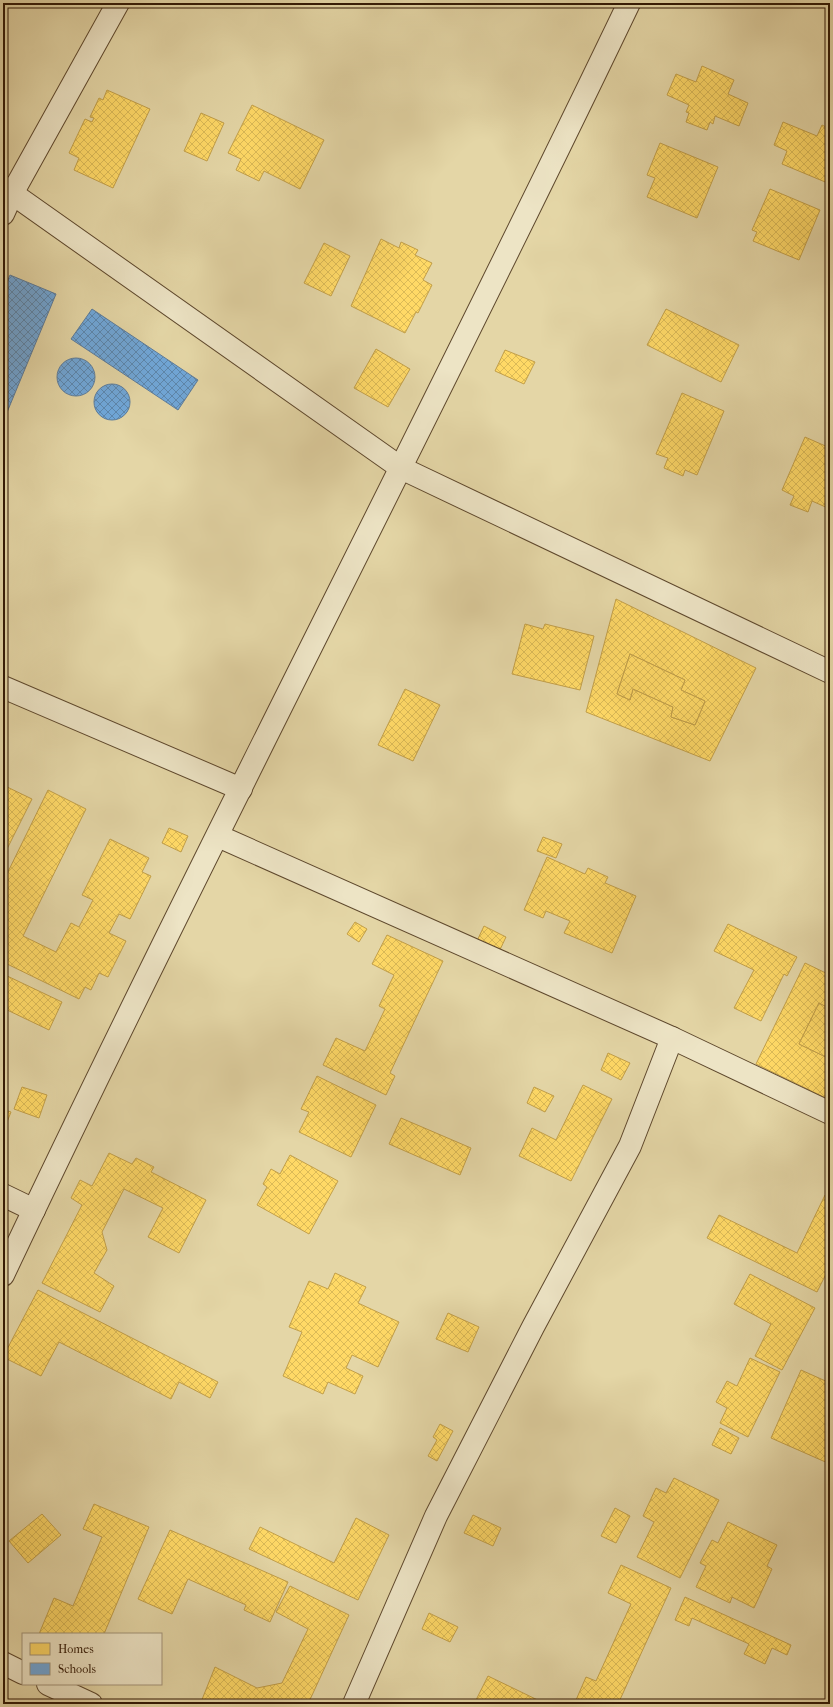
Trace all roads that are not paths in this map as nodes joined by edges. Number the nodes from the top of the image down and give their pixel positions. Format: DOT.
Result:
graph roads {
  1 [pos="118,3"];
  2 [pos="629,3"];
  3 [pos="8,190"];
  4 [pos="3,214"];
  5 [pos="400,468"];
  6 [pos="830,672"];
  7 [pos="3,687"];
  8 [pos="241,789"];
  9 [pos="218,836"];
  10 [pos="672,1038"];
  11 [pos="830,1113"];
  12 [pos="3,1195"];
  13 [pos="34,1210"];
  14 [pos="3,1275"];
  15 [pos="3,1663"];
  16 [pos="22,1672"];
  17 [pos="50,1685"];
  18 [pos="91,1704"];
  19 [pos="354,1704"];
  1 -- 3 [label="street"];
  2 -- 5 [label="street"];
  3 -- 4 [label="street"];
  3 -- 5 [label="street"];
  5 -- 6 [label="street"];
  5 -- 8 [label="street"];
  7 -- 8 [label="street"];
  8 -- 9 [label="street"];
  9 -- 10 [label="street"];
  9 -- 13 [label="street"];
  10 -- 11 [label="street"];
  10 -- 19 [label="street"];
  12 -- 13 [label="street"];
  13 -- 14 [label="street"];
  15 -- 16 [label="street"];
  17 -- 18 [label="street"];
}
